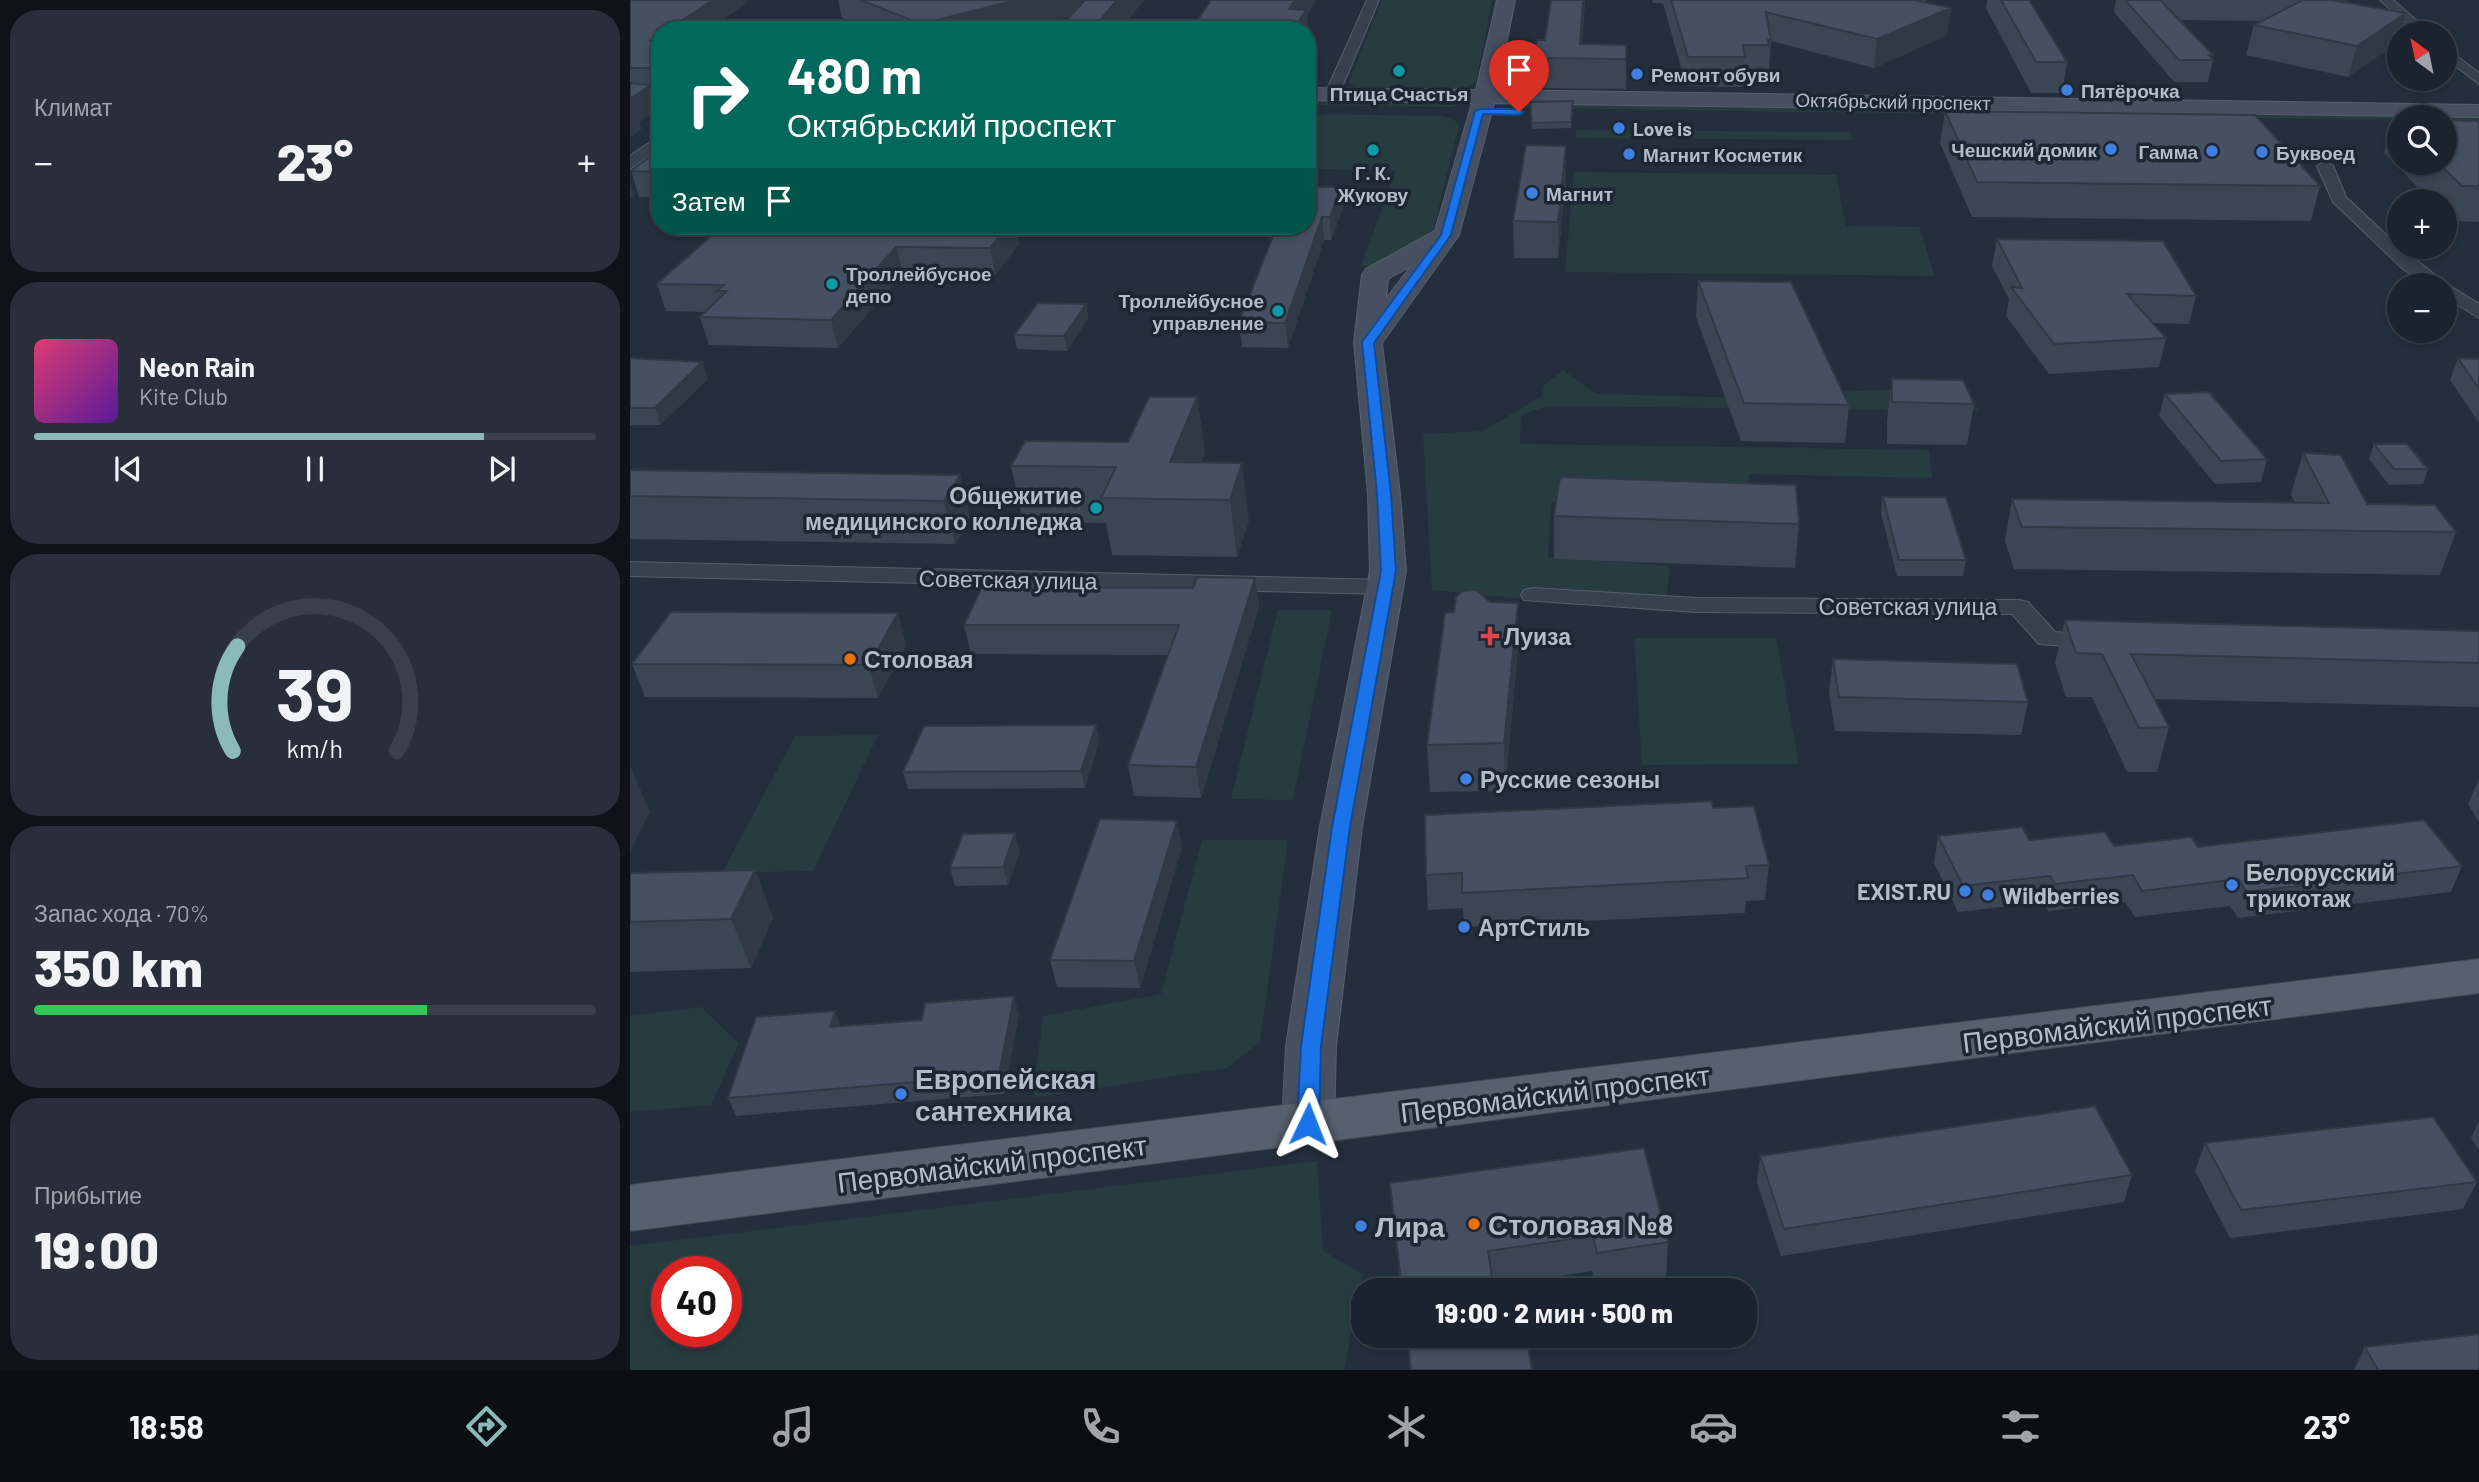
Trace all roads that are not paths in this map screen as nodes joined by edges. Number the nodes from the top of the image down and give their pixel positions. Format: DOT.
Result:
graph roads {
  1 [pos="1373,0"];
  2 [pos="1506,0"];
  3 [pos="2386,0"];
  4 [pos="2410,21"];
  5 [pos="2457,61"];
  6 [pos="2479,80"];
  7 [pos="630,86"];
  8 [pos="651,86"];
  9 [pos="1316,94"];
  10 [pos="1332,94"];
  11 [pos="630,99"];
  12 [pos="651,100"];
  13 [pos="1482,103"];
  14 [pos="1316,109"];
  15 [pos="2479,111"];
  16 [pos="2154,113"];
  17 [pos="2387,123"];
  18 [pos="2457,124"];
  19 [pos="2479,125"];
  20 [pos="651,147"];
  21 [pos="630,164"];
  22 [pos="2325,166"];
  23 [pos="2421,273"];
  24 [pos="2457,297"];
  25 [pos="2479,312"];
  26 [pos="630,569"];
  27 [pos="1387,587"];
  28 [pos="1533,595"];
  29 [pos="2118,640"];
  30 [pos="2479,976"];
  31 [pos="1308,1124"];
  32 [pos="630,1208"];
  1 -- 10 [label="street"];
  2 -- 13 [label="main road"];
  3 -- 4 [label="street"];
  5 -- 6 [label="street"];
  7 -- 8 [label="main road"];
  9 -- 10 [label="main road, Октябрьский проспект"];
  10 -- 13 [label="main road, Октябрьский проспект"];
  11 -- 12 [label="main road"];
  13 -- 14 [label="main road, Октябрьский проспект"];
  13 -- 16 [label="main road, Октябрьский проспект"];
  13 -- 27 [label="main road"];
  15 -- 16 [label="main road, Октябрьский проспект"];
  16 -- 17 [label="main road, Октябрьский проспект"];
  18 -- 19 [label="main road"];
  20 -- 21 [label="street"];
  22 -- 23 [label="street"];
  24 -- 25 [label="street"];
  26 -- 27 [label="street, Советская улица"];
  27 -- 31 [label="main road"];
  28 -- 29 [label="street, Советская улица"];
  30 -- 31 [label="main road, Первомайский проспект"];
  31 -- 32 [label="main road, Первомайский проспект"];
}
